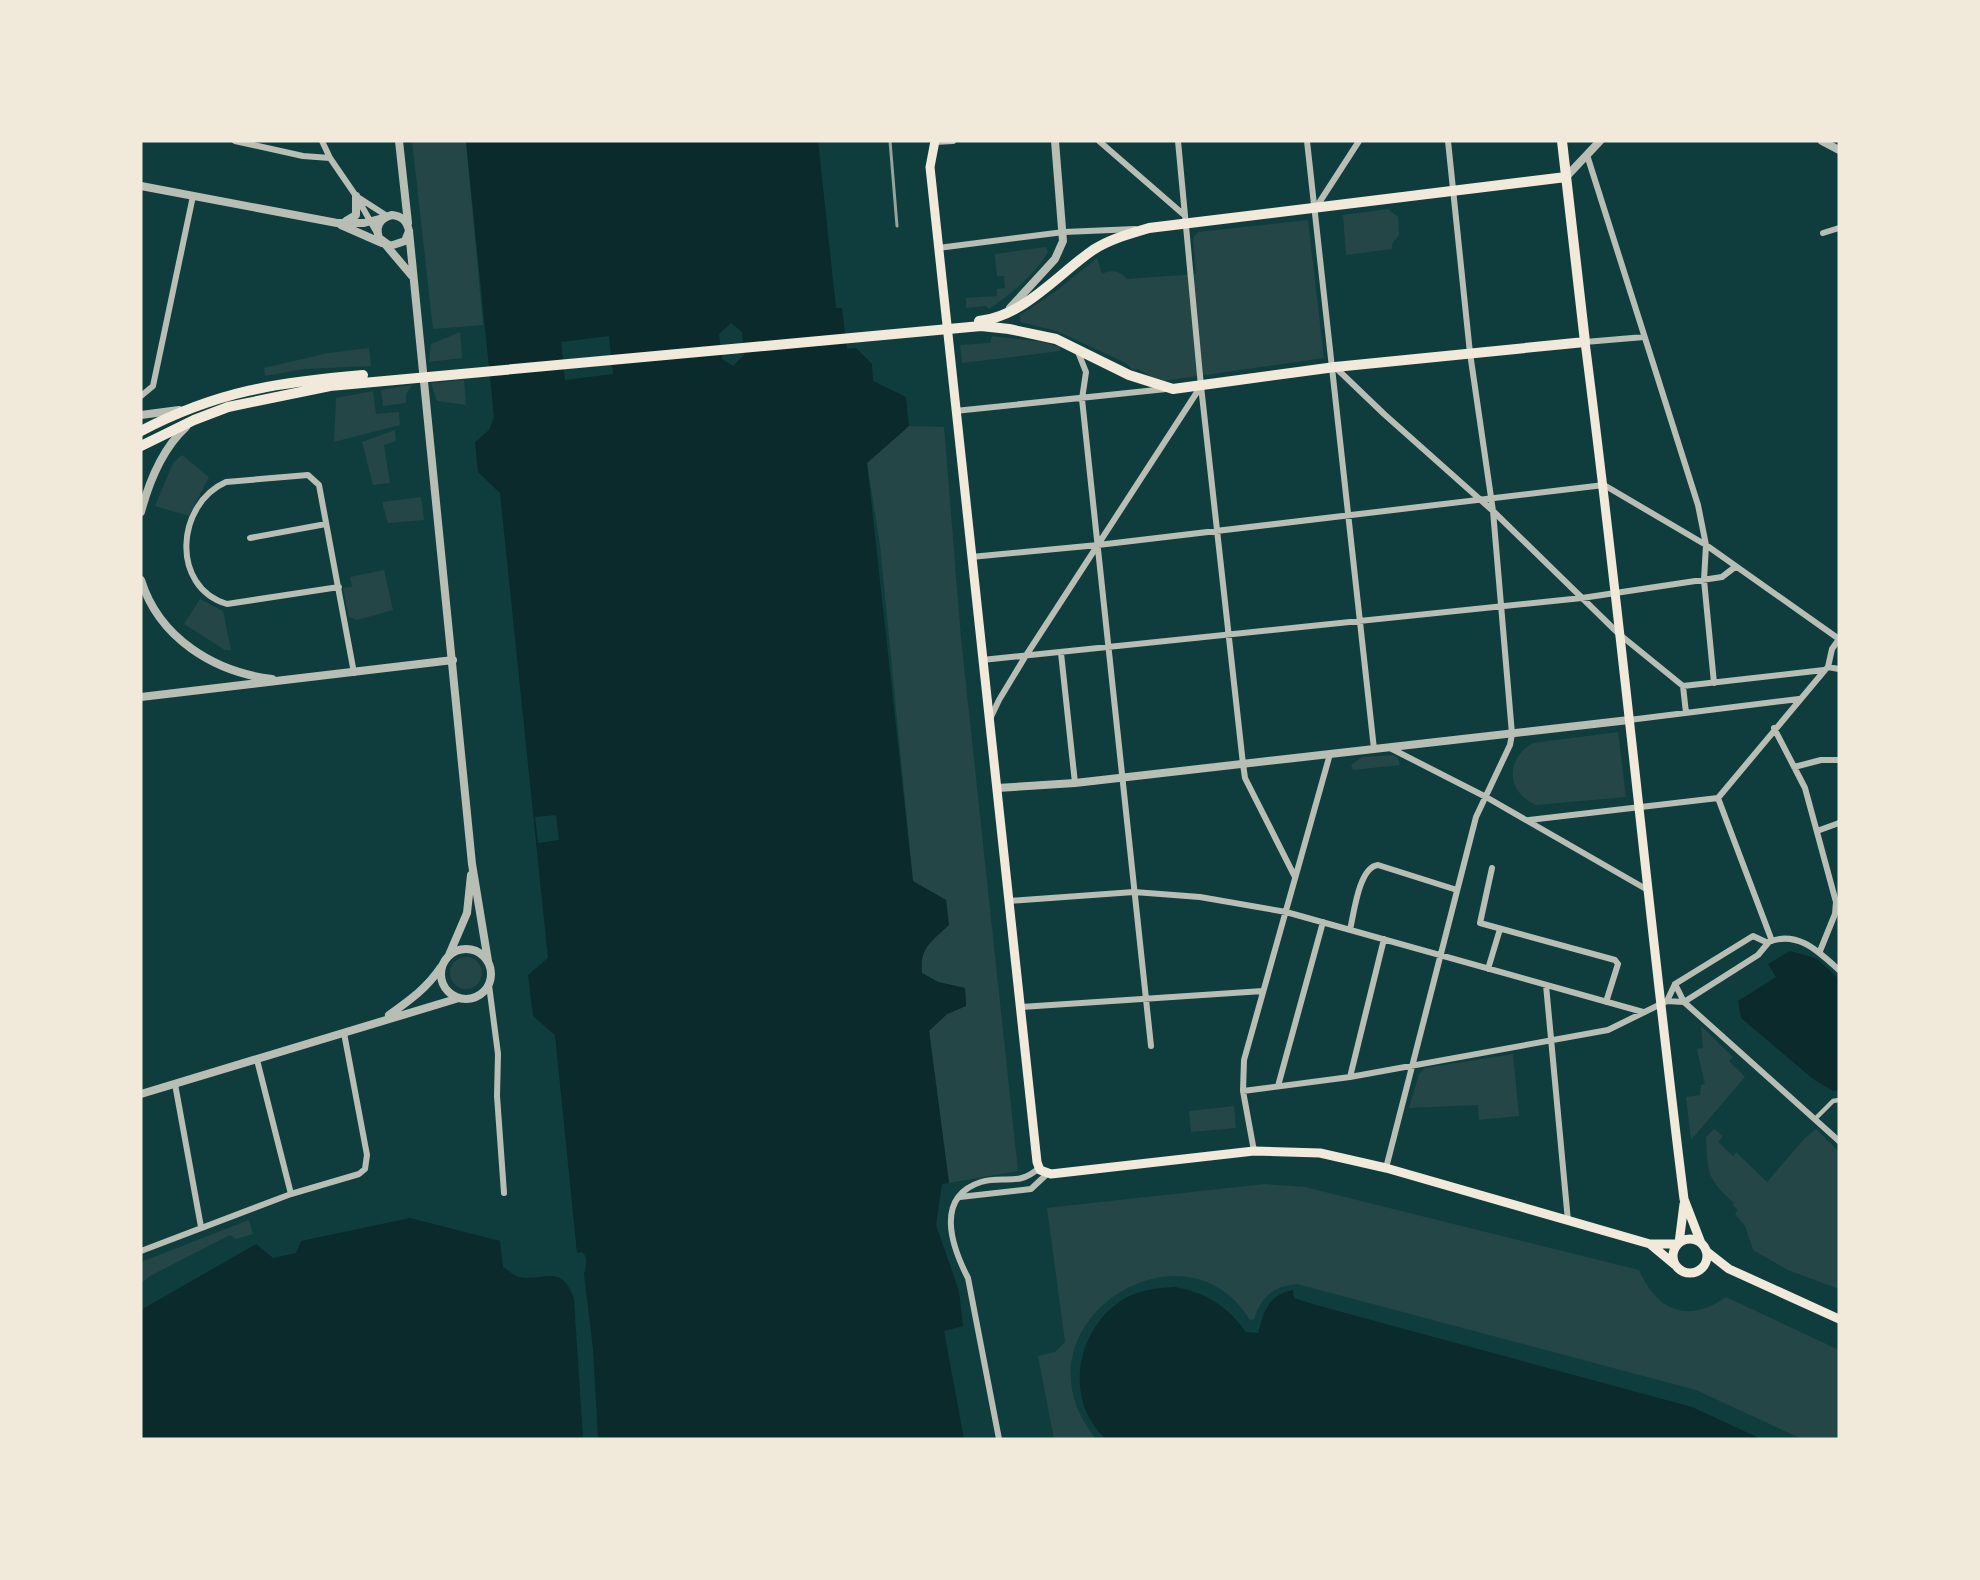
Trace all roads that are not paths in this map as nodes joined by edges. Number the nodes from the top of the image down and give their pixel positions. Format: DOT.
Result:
graph roads {
  1 [pos="235,141"];
  2 [pos="322,141"];
  3 [pos="399,141"];
  4 [pos="952,141"];
  5 [pos="1055,141"];
  6 [pos="1099,141"];
  7 [pos="1178,141"];
  8 [pos="1307,141"];
  9 [pos="1359,141"];
  10 [pos="1448,141"];
  11 [pos="1562,141"];
  12 [pos="1600,141"];
  13 [pos="1822,141"];
  14 [pos="935,142"];
  15 [pos="1839,150"];
  16 [pos="1587,155"];
  17 [pos="330,158"];
  18 [pos="1566,177"];
  19 [pos="141,186"];
  20 [pos="1452,191"];
  21 [pos="193,196"];
  22 [pos="356,196"];
  23 [pos="405,200"];
  24 [pos="1316,207"];
  25 [pos="388,216"];
  26 [pos="1184,219"];
  27 [pos="372,221"];
  28 [pos="339,223"];
  29 [pos="1149,228"];
  30 [pos="1839,228"];
  31 [pos="408,229"];
  32 [pos="1064,232"];
  33 [pos="377,233"];
  34 [pos="1822,233"];
  35 [pos="384,244"];
  36 [pos="938,248"];
  37 [pos="413,277"];
  38 [pos="998,319"];
  39 [pos="1644,337"];
  40 [pos="1585,342"];
  41 [pos="1076,349"];
  42 [pos="1470,353"];
  43 [pos="1333,367"];
  44 [pos="407,374"];
  45 [pos="1201,386"];
  46 [pos="1173,389"];
  47 [pos="141,396"];
  48 [pos="1082,399"];
  49 [pos="186,410"];
  50 [pos="955,411"];
  51 [pos="141,415"];
  52 [pos="194,420"];
  53 [pos="141,431"];
  54 [pos="141,446"];
  55 [pos="1604,485"];
  56 [pos="1491,498"];
  57 [pos="1479,499"];
  58 [pos="1493,511"];
  59 [pos="141,512"];
  60 [pos="1350,515"];
  61 [pos="326,524"];
  62 [pos="1217,530"];
  63 [pos="250,538"];
  64 [pos="1098,545"];
  65 [pos="1706,545"];
  66 [pos="971,556"];
  67 [pos="1735,567"];
  68 [pos="141,580"];
  69 [pos="1704,580"];
  70 [pos="339,587"];
  71 [pos="1615,592"];
  72 [pos="1582,598"];
  73 [pos="1503,605"];
  74 [pos="1359,620"];
  75 [pos="1230,634"];
  76 [pos="1619,634"];
  77 [pos="1839,639"];
  78 [pos="1107,648"];
  79 [pos="1061,653"];
  80 [pos="1025,657"];
  81 [pos="453,660"];
  82 [pos="982,660"];
  83 [pos="1826,669"];
  84 [pos="1839,669"];
  85 [pos="354,673"];
  86 [pos="283,680"];
  87 [pos="1714,683"];
  88 [pos="1683,686"];
  89 [pos="141,697"];
  90 [pos="1799,699"];
  91 [pos="1686,713"];
  92 [pos="1629,720"];
  93 [pos="989,722"];
  94 [pos="1774,728"];
  95 [pos="1512,734"];
  96 [pos="1390,748"];
  97 [pos="1374,749"];
  98 [pos="1330,754"];
  99 [pos="1839,760"];
  100 [pos="1243,764"];
  101 [pos="1794,767"];
  102 [pos="1122,778"];
  103 [pos="1075,783"];
  104 [pos="997,788"];
  105 [pos="1486,797"];
  106 [pos="1718,798"];
  107 [pos="1638,809"];
  108 [pos="1529,820"];
  109 [pos="1839,823"];
  110 [pos="1817,831"];
  111 [pos="472,864"];
  112 [pos="1492,867"];
  113 [pos="1295,877"];
  114 [pos="1647,889"];
  115 [pos="1457,890"];
  116 [pos="1134,892"];
  117 [pos="1837,896"];
  118 [pos="1009,901"];
  119 [pos="1286,912"];
  120 [pos="1323,922"];
  121 [pos="1500,929"];
  122 [pos="1350,930"];
  123 [pos="1384,939"];
  124 [pos="1770,941"];
  125 [pos="1820,951"];
  126 [pos="1440,955"];
  127 [pos="446,959"];
  128 [pos="488,961"];
  129 [pos="1488,969"];
  130 [pos="1839,970"];
  131 [pos="1675,984"];
  132 [pos="489,985"];
  133 [pos="1546,985"];
  134 [pos="1263,991"];
  135 [pos="459,998"];
  136 [pos="1146,1000"];
  137 [pos="1606,1002"];
  138 [pos="1684,1002"];
  139 [pos="1663,1003"];
  140 [pos="1021,1007"];
  141 [pos="1643,1012"];
  142 [pos="383,1019"];
  143 [pos="344,1033"];
  144 [pos="1551,1039"];
  145 [pos="1150,1046"];
  146 [pos="257,1060"];
  147 [pos="1410,1066"];
  148 [pos="1350,1077"];
  149 [pos="175,1084"];
  150 [pos="1278,1086"];
  151 [pos="1243,1091"];
  152 [pos="141,1095"];
  153 [pos="1839,1100"];
  154 [pos="1815,1119"];
  155 [pos="1839,1141"];
  156 [pos="1254,1151"];
  157 [pos="1039,1168"];
  158 [pos="1386,1168"];
  159 [pos="1047,1174"];
  160 [pos="504,1193"];
  161 [pos="291,1194"];
  162 [pos="960,1197"];
  163 [pos="1684,1199"];
  164 [pos="1568,1221"];
  165 [pos="201,1227"];
  166 [pos="1650,1244"];
  167 [pos="1678,1244"];
  168 [pos="1703,1247"];
  169 [pos="141,1251"];
  170 [pos="1674,1264"];
  171 [pos="1702,1269"];
  172 [pos="1729,1269"];
  173 [pos="1839,1319"];
  174 [pos="999,1439"];
  1 -- 17 [label="street"];
  2 -- 17 [label="street"];
  3 -- 23 [label="street"];
  4 -- 14 [label="street"];
  5 -- 32 [label="street"];
  6 -- 26 [label="street"];
  7 -- 26 [label="street"];
  8 -- 24 [label="street"];
  9 -- 24 [label="street"];
  10 -- 20 [label="street"];
  11 -- 18 [label="main road"];
  12 -- 16 [label="street"];
  13 -- 15 [label="street"];
  14 -- 36 [label="main road"];
  16 -- 18 [label="street"];
  16 -- 39 [label="street"];
  17 -- 22 [label="street"];
  18 -- 20 [label="main road"];
  18 -- 40 [label="main road"];
  19 -- 21 [label="street"];
  20 -- 24 [label="main road"];
  20 -- 42 [label="street"];
  21 -- 28 [label="street"];
  21 -- 47 [label="street"];
  22 -- 25 [label="street"];
  22 -- 27 [label="street"];
  22 -- 28 [label="street"];
  23 -- 25 [label="street"];
  23 -- 31 [label="street"];
  24 -- 26 [label="main road"];
  24 -- 43 [label="street"];
  25 -- 27 [label="street"];
  25 -- 31 [label="street"];
  25 -- 33 [label="street"];
  26 -- 29 [label="main road"];
  26 -- 45 [label="street"];
  27 -- 28 [label="street"];
  27 -- 33 [label="street"];
  28 -- 35 [label="street"];
  29 -- 32 [label="street"];
  29 -- 38 [label="main road"];
  30 -- 34 [label="street"];
  31 -- 35 [label="street"];
  31 -- 37 [label="street"];
  32 -- 36 [label="street"];
  32 -- 38 [label="street"];
  33 -- 35 [label="street"];
  35 -- 37 [label="street"];
  36 -- 50 [label="main road"];
  37 -- 81 [label="street"];
  38 -- 41 [label="main road"];
  38 -- 44 [label="main road"];
  39 -- 40 [label="street"];
  39 -- 65 [label="street"];
  40 -- 42 [label="main road"];
  40 -- 55 [label="main road"];
  41 -- 46 [label="main road"];
  41 -- 48 [label="street"];
  42 -- 43 [label="main road"];
  42 -- 56 [label="street"];
  43 -- 45 [label="main road"];
  43 -- 57 [label="street"];
  43 -- 60 [label="street"];
  44 -- 49 [label="main road"];
  44 -- 52 [label="main road"];
  45 -- 46 [label="main road"];
  45 -- 62 [label="street"];
  45 -- 64 [label="street"];
  46 -- 48 [label="street"];
  48 -- 50 [label="street"];
  48 -- 64 [label="street"];
  49 -- 51 [label="street"];
  49 -- 53 [label="main road"];
  50 -- 66 [label="main road"];
  52 -- 54 [label="main road"];
  52 -- 59 [label="street"];
  55 -- 56 [label="street"];
  55 -- 65 [label="street"];
  55 -- 71 [label="main road"];
  56 -- 57 [label="street"];
  56 -- 58 [label="street"];
  57 -- 58 [label="street"];
  57 -- 60 [label="street"];
  58 -- 72 [label="street"];
  58 -- 73 [label="street"];
  60 -- 62 [label="street"];
  60 -- 74 [label="street"];
  61 -- 63 [label="street"];
  61 -- 70 [label="street"];
  61 -- 70 [label="street"];
  62 -- 64 [label="street"];
  62 -- 75 [label="street"];
  64 -- 66 [label="street"];
  64 -- 78 [label="street"];
  64 -- 80 [label="street"];
  65 -- 67 [label="street"];
  65 -- 69 [label="street"];
  66 -- 82 [label="main road"];
  67 -- 69 [label="street"];
  67 -- 77 [label="street"];
  68 -- 86 [label="street"];
  69 -- 71 [label="street"];
  69 -- 87 [label="street"];
  70 -- 85 [label="street"];
  71 -- 72 [label="street"];
  71 -- 76 [label="main road"];
  72 -- 73 [label="street"];
  72 -- 76 [label="street"];
  73 -- 74 [label="street"];
  73 -- 95 [label="street"];
  74 -- 75 [label="street"];
  74 -- 97 [label="street"];
  75 -- 78 [label="street"];
  75 -- 100 [label="street"];
  76 -- 88 [label="street"];
  76 -- 92 [label="main road"];
  77 -- 83 [label="street"];
  78 -- 79 [label="street"];
  78 -- 102 [label="street"];
  79 -- 80 [label="street"];
  79 -- 103 [label="street"];
  80 -- 82 [label="street"];
  80 -- 93 [label="street"];
  81 -- 85 [label="street"];
  81 -- 111 [label="street"];
  82 -- 93 [label="main road"];
  83 -- 84 [label="street"];
  83 -- 87 [label="street"];
  83 -- 90 [label="street"];
  85 -- 86 [label="street"];
  86 -- 89 [label="street"];
  87 -- 88 [label="street"];
  88 -- 91 [label="street"];
  90 -- 91 [label="street"];
  90 -- 94 [label="street"];
  91 -- 92 [label="street"];
  92 -- 95 [label="street"];
  92 -- 107 [label="main road"];
  93 -- 104 [label="main road"];
  94 -- 101 [label="street"];
  94 -- 106 [label="street"];
  95 -- 96 [label="street"];
  95 -- 105 [label="street"];
  96 -- 97 [label="street"];
  96 -- 105 [label="street"];
  97 -- 98 [label="street"];
  98 -- 100 [label="street"];
  98 -- 113 [label="street"];
  99 -- 101 [label="street"];
  100 -- 102 [label="street"];
  100 -- 113 [label="street"];
  101 -- 110 [label="street"];
  102 -- 103 [label="street"];
  102 -- 116 [label="street"];
  103 -- 104 [label="street"];
  104 -- 118 [label="main road"];
  105 -- 108 [label="street"];
  105 -- 115 [label="street"];
  106 -- 107 [label="street"];
  106 -- 124 [label="street"];
  107 -- 108 [label="street"];
  107 -- 114 [label="main road"];
  108 -- 114 [label="street"];
  109 -- 110 [label="street"];
  110 -- 117 [label="street"];
  111 -- 127 [label="street"];
  111 -- 128 [label="street"];
  112 -- 121 [label="street"];
  113 -- 119 [label="street"];
  114 -- 139 [label="main road"];
  115 -- 122 [label="street"];
  115 -- 126 [label="street"];
  116 -- 118 [label="street"];
  116 -- 119 [label="street"];
  116 -- 136 [label="street"];
  117 -- 125 [label="street"];
  118 -- 140 [label="main road"];
  119 -- 120 [label="street"];
  119 -- 134 [label="street"];
  120 -- 122 [label="street"];
  120 -- 150 [label="street"];
  121 -- 129 [label="street"];
  121 -- 137 [label="street"];
  122 -- 123 [label="street"];
  123 -- 126 [label="street"];
  123 -- 148 [label="street"];
  124 -- 125 [label="street"];
  124 -- 131 [label="street"];
  124 -- 138 [label="street"];
  125 -- 130 [label="street"];
  126 -- 129 [label="street"];
  126 -- 147 [label="street"];
  127 -- 128 [label="street"];
  127 -- 135 [label="street"];
  127 -- 142 [label="street"];
  128 -- 132 [label="street"];
  129 -- 133 [label="street"];
  131 -- 138 [label="street"];
  131 -- 139 [label="street"];
  132 -- 135 [label="street"];
  132 -- 160 [label="street"];
  133 -- 137 [label="street"];
  133 -- 144 [label="street"];
  134 -- 136 [label="street"];
  134 -- 151 [label="street"];
  135 -- 142 [label="street"];
  136 -- 140 [label="street"];
  136 -- 145 [label="street"];
  137 -- 141 [label="street"];
  138 -- 139 [label="street"];
  138 -- 154 [label="street"];
  139 -- 141 [label="street"];
  139 -- 163 [label="main road"];
  140 -- 157 [label="main road"];
  141 -- 144 [label="street"];
  142 -- 143 [label="street"];
  143 -- 146 [label="street"];
  143 -- 161 [label="street"];
  144 -- 147 [label="street"];
  144 -- 164 [label="street"];
  146 -- 149 [label="street"];
  146 -- 161 [label="street"];
  147 -- 148 [label="street"];
  147 -- 158 [label="street"];
  148 -- 150 [label="street"];
  149 -- 152 [label="street"];
  149 -- 165 [label="street"];
  150 -- 151 [label="street"];
  151 -- 156 [label="street"];
  153 -- 154 [label="street"];
  154 -- 155 [label="street"];
  156 -- 158 [label="main road"];
  156 -- 159 [label="main road"];
  157 -- 159 [label="main road"];
  157 -- 162 [label="street"];
  158 -- 164 [label="main road"];
  159 -- 162 [label="street"];
  161 -- 165 [label="street"];
  162 -- 174 [label="street"];
  163 -- 167 [label="main road"];
  163 -- 168 [label="main road"];
  164 -- 166 [label="main road"];
  165 -- 169 [label="street"];
  166 -- 167 [label="main road"];
  166 -- 170 [label="main road"];
  167 -- 168 [label="main road"];
  167 -- 170 [label="main road"];
  168 -- 171 [label="main road"];
  168 -- 172 [label="main road"];
  170 -- 171 [label="main road"];
  171 -- 172 [label="main road"];
  172 -- 173 [label="main road"];
}
